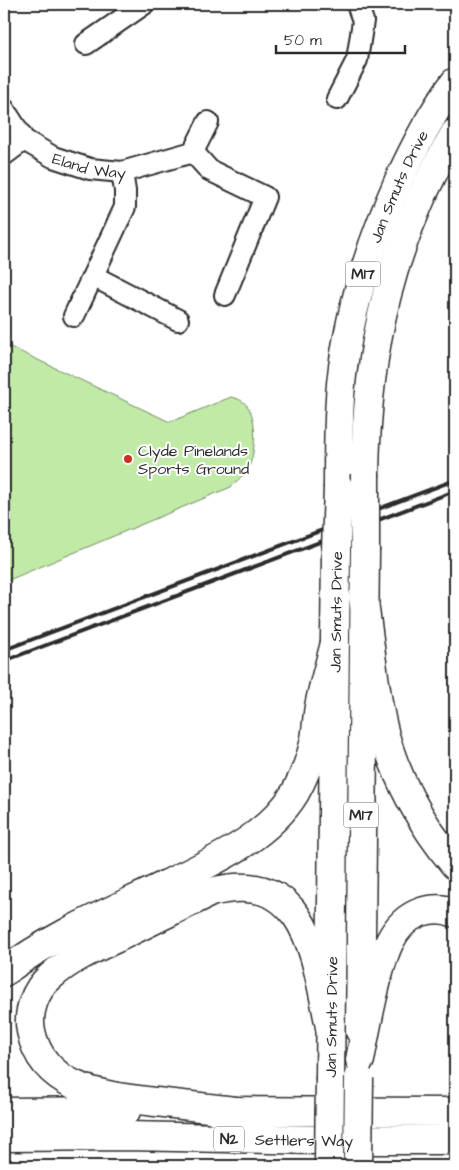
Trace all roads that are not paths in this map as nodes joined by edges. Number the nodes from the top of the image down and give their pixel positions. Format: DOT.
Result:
graph roads {
  1 [pos="144,4"];
  2 [pos="357,4"];
  3 [pos="86,44"];
  4 [pos="455,82"];
  5 [pos="337,100"];
  6 [pos="4,109"];
  7 [pos="208,122"];
  8 [pos="455,133"];
  9 [pos="24,140"];
  10 [pos="194,152"];
  11 [pos="4,155"];
  12 [pos="122,172"];
  13 [pos="93,276"];
  14 [pos="225,295"];
  15 [pos="74,316"];
  16 [pos="178,320"];
  17 [pos="363,597"];
  18 [pos="335,643"];
  19 [pos="455,865"];
  20 [pos="455,913"];
  21 [pos="4,972"];
  22 [pos="330,1026"];
  23 [pos="359,1069"];
  24 [pos="235,1111"];
  25 [pos="4,1112"];
  26 [pos="455,1112"];
  27 [pos="4,1137"];
  28 [pos="455,1140"];
  29 [pos="330,1166"];
  30 [pos="358,1166"];
  1 -- 3 [label="street"];
  2 -- 5 [label="street"];
  4 -- 18 [label="main road, Jan Smuts Drive / M17, bridge"];
  6 -- 9 [label="street, Eland Way"];
  7 -- 10 [label="street"];
  8 -- 17 [label="main road, Jan Smuts Drive / M17, bridge"];
  9 -- 11 [label="street"];
  9 -- 12 [label="street, Eland Way"];
  10 -- 12 [label="street, Eland Way"];
  10 -- 14 [label="street"];
  12 -- 13 [label="street"];
  13 -- 15 [label="street"];
  13 -- 16 [label="street"];
  17 -- 19 [label="main road"];
  17 -- 23 [label="main road, Jan Smuts Drive / M17"];
  18 -- 21 [label="main road"];
  18 -- 22 [label="main road, Jan Smuts Drive / M17"];
  20 -- 23 [label="main road"];
  22 -- 24 [label="main road"];
  22 -- 29 [label="main road, Jan Smuts Drive / M17, bridge"];
  23 -- 30 [label="main road, Jan Smuts Drive / M17, bridge"];
  24 -- 25 [label="main road"];
  24 -- 26 [label="main road"];
  27 -- 28 [label="main road, Settlers Way / N2"];
}
